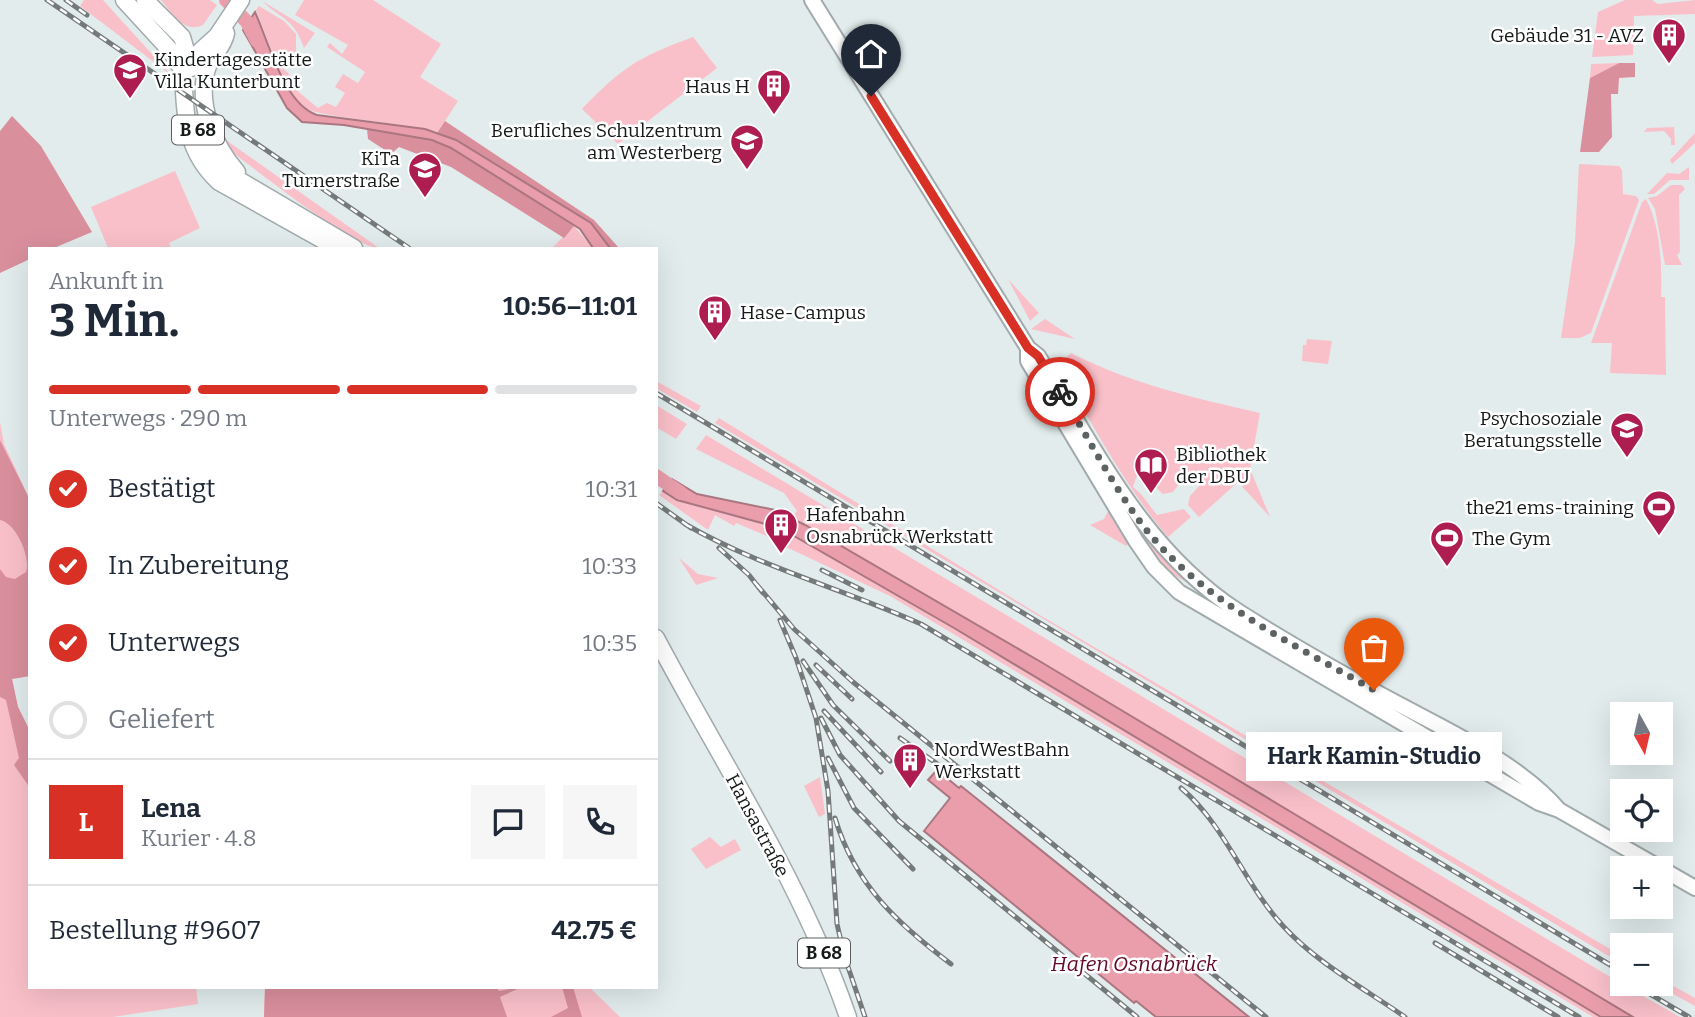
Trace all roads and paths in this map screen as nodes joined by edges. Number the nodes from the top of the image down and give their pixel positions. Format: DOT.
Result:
graph roads {
  1 [pos="124,0"];
  2 [pos="145,0"];
  3 [pos="241,0"];
  4 [pos="812,0"];
  5 [pos="228,22"];
  6 [pos="181,37"];
  7 [pos="212,60"];
  8 [pos="186,65"];
  9 [pos="243,180"];
  10 [pos="335,247"];
  11 [pos="352,247"];
  12 [pos="1028,348"];
  13 [pos="1154,567"];
  14 [pos="1238,612"];
  15 [pos="658,642"];
  16 [pos="1559,810"];
  17 [pos="1695,888"];
  18 [pos="848,1017"];
  1 -- 8 [label="main road"];
  2 -- 6 [label="main road"];
  3 -- 5 [label="main road, B 68"];
  4 -- 12 [label="main road"];
  5 -- 6 [label="main road"];
  5 -- 7 [label="main road, B 68"];
  5 -- 8 [label="main road, B 68"];
  6 -- 8 [label="main road"];
  7 -- 8 [label="main road"];
  7 -- 9 [label="main road, B 68"];
  8 -- 9 [label="main road, B 68"];
  8 -- 10 [label="main road, B 68"];
  9 -- 11 [label="main road, B 68"];
  12 -- 13 [label="main road"];
  12 -- 14 [label="main road"];
  13 -- 14 [label="main road"];
  13 -- 16 [label="main road"];
  14 -- 16 [label="main road"];
  15 -- 18 [label="main road, Hansastraße / B 68"];
  16 -- 17 [label="main road"];
}
